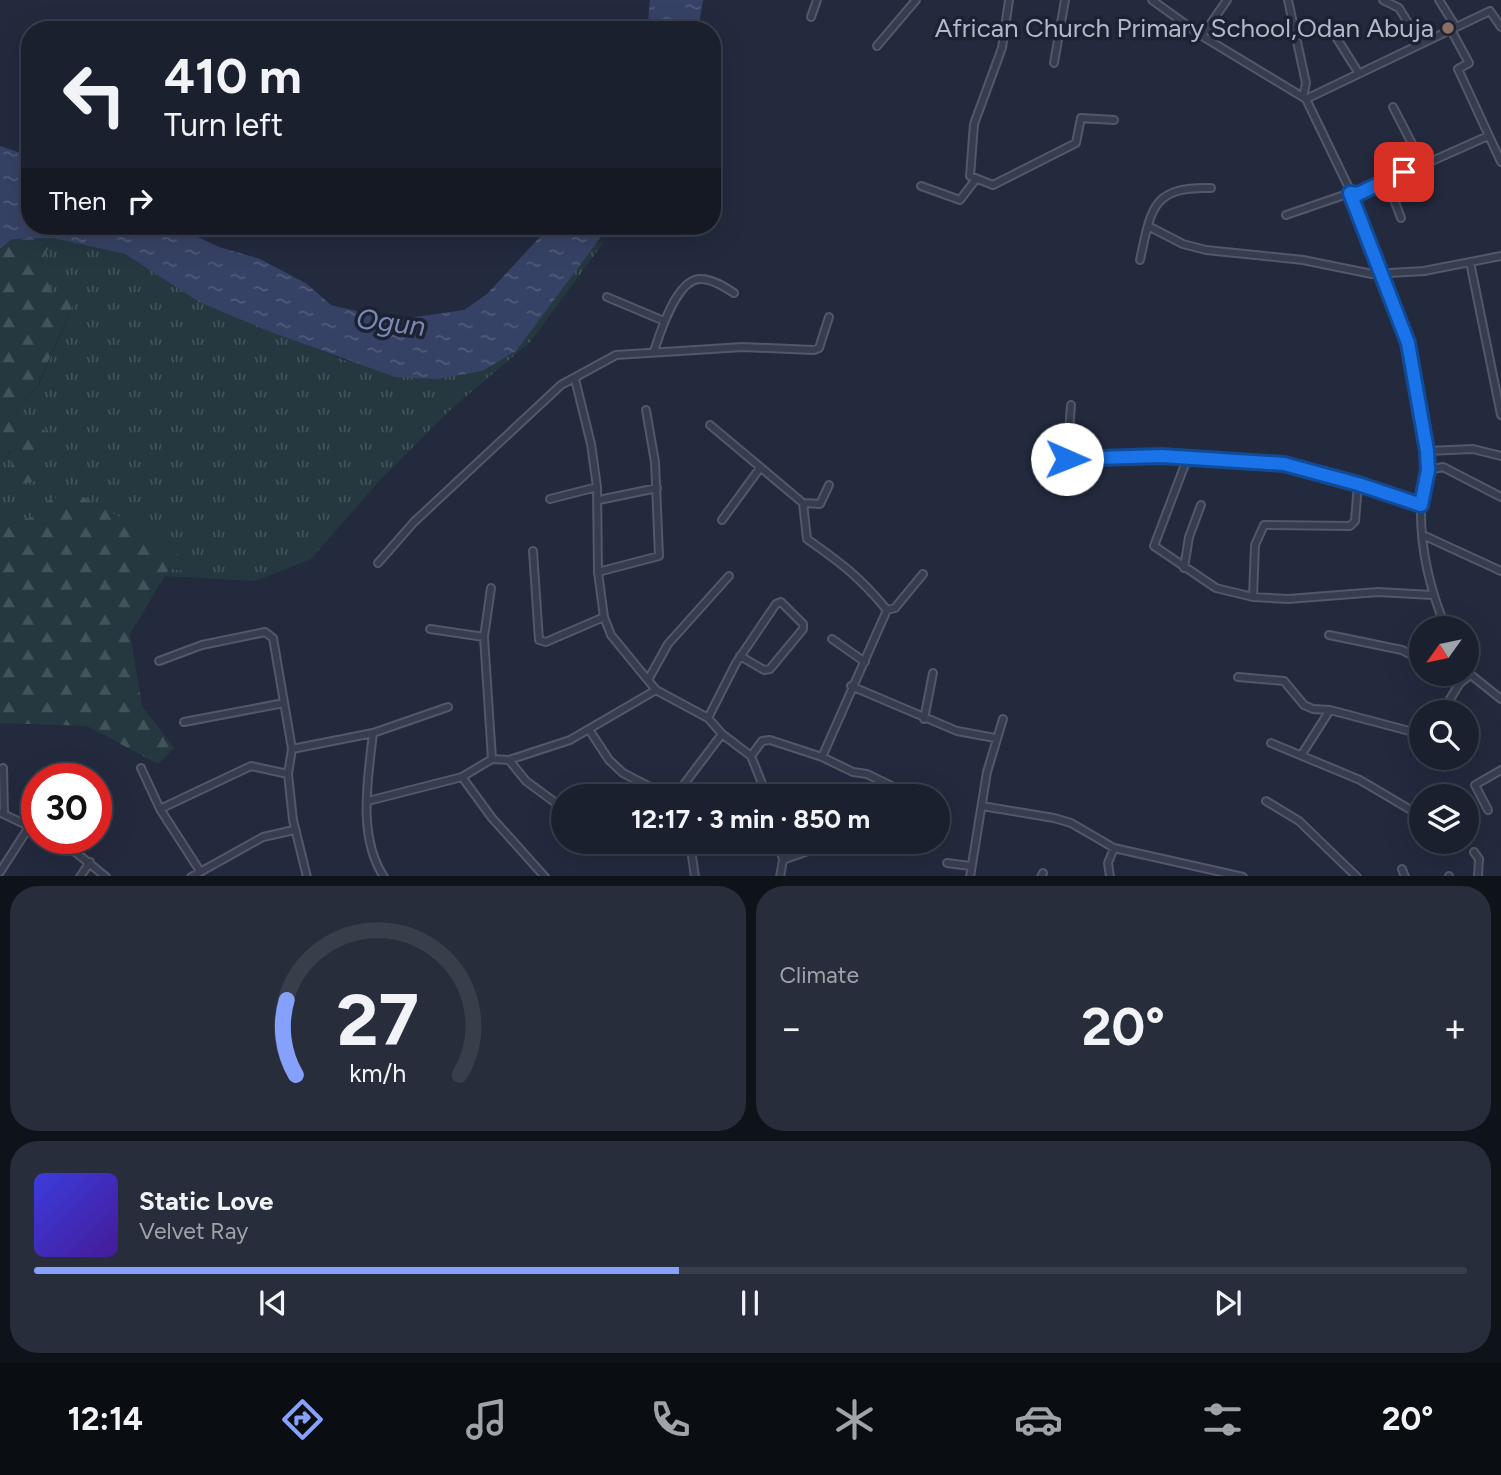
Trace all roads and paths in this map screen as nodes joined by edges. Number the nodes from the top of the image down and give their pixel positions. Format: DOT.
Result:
graph roads {
  1 [pos="817,0"];
  2 [pos="916,0"];
  3 [pos="1009,0"];
  4 [pos="1065,0"];
  5 [pos="1152,0"];
  6 [pos="1227,0"];
  7 [pos="1299,0"];
  8 [pos="1383,0"];
  9 [pos="1439,0"];
  10 [pos="1289,2"];
  11 [pos="811,17"];
  12 [pos="1501,27"];
  13 [pos="1453,29"];
  14 [pos="1202,36"];
  15 [pos="1336,37"];
  16 [pos="1420,44"];
  17 [pos="877,46"];
  18 [pos="1054,63"];
  19 [pos="1358,72"];
  20 [pos="1304,98"];
  21 [pos="1393,107"];
  22 [pos="1114,120"];
  23 [pos="1488,136"];
  24 [pos="1501,162"];
  25 [pos="1422,163"];
  26 [pos="976,179"];
  27 [pos="1387,181"];
  28 [pos="921,186"];
  29 [pos="1211,188"];
  30 [pos="1350,193"];
  31 [pos="1286,215"];
  32 [pos="1401,218"];
  33 [pos="1148,226"];
  34 [pos="1501,256"];
  35 [pos="1140,260"];
  36 [pos="1470,262"];
  37 [pos="1384,275"];
  38 [pos="734,293"];
  39 [pos="607,297"];
  40 [pos="829,317"];
  41 [pos="664,321"];
  42 [pos="654,351"];
  43 [pos="575,379"];
  44 [pos="1071,405"];
  45 [pos="646,410"];
  46 [pos="1501,415"];
  47 [pos="710,425"];
  48 [pos="1427,451"];
  49 [pos="1501,456"];
  50 [pos="1187,459"];
  51 [pos="760,468"];
  52 [pos="1428,470"];
  53 [pos="1358,484"];
  54 [pos="829,485"];
  55 [pos="597,487"];
  56 [pos="657,488"];
  57 [pos="1501,497"];
  58 [pos="550,499"];
  59 [pos="599,500"];
  60 [pos="803,503"];
  61 [pos="1200,505"];
  62 [pos="1421,505"];
  63 [pos="722,520"];
  64 [pos="1424,536"];
  65 [pos="533,551"];
  66 [pos="378,563"];
  67 [pos="1184,568"];
  68 [pos="1501,571"];
  69 [pos="598,572"];
  70 [pos="923,574"];
  71 [pos="729,576"];
  72 [pos="491,587"];
  73 [pos="1432,595"];
  74 [pos="1253,597"];
  75 [pos="887,610"];
  76 [pos="1441,616"];
  77 [pos="604,617"];
  78 [pos="430,629"];
  79 [pos="1329,635"];
  80 [pos="484,637"];
  81 [pos="832,639"];
  82 [pos="1409,654"];
  83 [pos="740,656"];
  84 [pos="159,661"];
  85 [pos="865,662"];
  86 [pos="933,673"];
  87 [pos="1238,677"];
  88 [pos="648,680"];
  89 [pos="1479,682"];
  90 [pos="851,686"];
  91 [pos="656,690"];
  92 [pos="1501,699"];
  93 [pos="284,703"];
  94 [pos="448,706"];
  95 [pos="1330,710"];
  96 [pos="708,718"];
  97 [pos="924,719"];
  98 [pos="1003,719"];
  99 [pos="184,722"];
  100 [pos="590,731"];
  101 [pos="1409,731"];
  102 [pos="373,733"];
  103 [pos="722,734"];
  104 [pos="995,738"];
  105 [pos="1271,743"];
  106 [pos="292,749"];
  107 [pos="1302,754"];
  108 [pos="751,756"];
  109 [pos="822,757"];
  110 [pos="492,759"];
  111 [pos="509,760"];
  112 [pos="3,768"];
  113 [pos="141,768"];
  114 [pos="1501,770"];
  115 [pos="288,774"];
  116 [pos="462,777"];
  117 [pos="644,784"];
  118 [pos="685,784"];
  119 [pos="762,784"];
  120 [pos="884,784"];
  121 [pos="551,799"];
  122 [pos="1266,801"];
  123 [pos="368,802"];
  124 [pos="982,806"];
  125 [pos="160,809"];
  126 [pos="1409,809"];
  127 [pos="1488,810"];
  128 [pos="2,813"];
  129 [pos="21,823"];
  130 [pos="295,830"];
  131 [pos="21,839"];
  132 [pos="1114,848"];
  133 [pos="81,854"];
  134 [pos="692,854"];
  135 [pos="781,854"];
  136 [pos="800,854"];
  137 [pos="1475,854"];
  138 [pos="783,860"];
  139 [pos="90,862"];
  140 [pos="947,863"];
  141 [pos="970,866"];
  142 [pos="200,871"];
  143 [pos="0,872"];
  144 [pos="81,876"];
  145 [pos="105,876"];
  146 [pos="192,876"];
  147 [pos="307,876"];
  148 [pos="384,876"];
  149 [pos="544,876"];
  150 [pos="695,876"];
  151 [pos="780,876"];
  152 [pos="970,876"];
  153 [pos="1110,876"];
  154 [pos="1238,876"];
  155 [pos="1356,876"];
  156 [pos="1478,876"];
  1 -- 11 [label="street"];
  2 -- 17 [label="street"];
  3 -- 26 [label="street"];
  4 -- 18 [label="street"];
  5 -- 14 [label="street"];
  6 -- 14 [label="street"];
  7 -- 10 [label="street"];
  8 -- 16 [label="street"];
  9 -- 13 [label="street"];
  10 -- 20 [label="street"];
  12 -- 13 [label="street"];
  13 -- 16 [label="street"];
  13 -- 23 [label="street"];
  14 -- 20 [label="street"];
  15 -- 19 [label="street"];
  16 -- 19 [label="street"];
  19 -- 20 [label="street"];
  20 -- 30 [label="street"];
  21 -- 25 [label="street"];
  22 -- 26 [label="street"];
  23 -- 24 [label="street"];
  23 -- 25 [label="street"];
  25 -- 27 [label="street"];
  26 -- 28 [label="street"];
  27 -- 30 [label="street"];
  27 -- 32 [label="street"];
  29 -- 33 [label="street"];
  30 -- 31 [label="street"];
  30 -- 37 [label="street"];
  33 -- 35 [label="street"];
  33 -- 37 [label="street"];
  34 -- 36 [label="street"];
  36 -- 37 [label="street"];
  36 -- 46 [label="street"];
  37 -- 48 [label="street"];
  38 -- 41 [label="street"];
  39 -- 41 [label="street"];
  40 -- 42 [label="street"];
  41 -- 42 [label="street"];
  42 -- 43 [label="street"];
  43 -- 55 [label="street"];
  43 -- 66 [label="street"];
  44 -- 50 [label="street"];
  45 -- 56 [label="street"];
  47 -- 51 [label="street"];
  48 -- 49 [label="street"];
  48 -- 52 [label="street"];
  50 -- 53 [label="street"];
  50 -- 67 [label="street"];
  51 -- 60 [label="street"];
  51 -- 63 [label="street"];
  52 -- 57 [label="street"];
  52 -- 62 [label="street"];
  53 -- 62 [label="street"];
  53 -- 74 [label="street"];
  54 -- 60 [label="street"];
  55 -- 58 [label="street"];
  55 -- 59 [label="street"];
  56 -- 59 [label="street"];
  56 -- 69 [label="street"];
  59 -- 69 [label="street"];
  60 -- 75 [label="street"];
  61 -- 67 [label="street"];
  62 -- 64 [label="street"];
  64 -- 68 [label="street"];
  64 -- 73 [label="street"];
  65 -- 77 [label="street"];
  67 -- 74 [label="street"];
  69 -- 77 [label="street"];
  70 -- 75 [label="street"];
  71 -- 88 [label="street"];
  72 -- 80 [label="street"];
  73 -- 74 [label="street"];
  73 -- 76 [label="street"];
  75 -- 85 [label="street"];
  77 -- 88 [label="street"];
  78 -- 80 [label="street"];
  79 -- 82 [label="street"];
  80 -- 110 [label="street"];
  81 -- 85 [label="street"];
  83 -- 83 [label="street"];
  83 -- 96 [label="street"];
  84 -- 93 [label="street"];
  85 -- 90 [label="street"];
  86 -- 97 [label="street"];
  87 -- 95 [label="street"];
  88 -- 91 [label="street"];
  89 -- 92 [label="street"];
  90 -- 97 [label="street"];
  90 -- 109 [label="street"];
  91 -- 96 [label="street"];
  91 -- 100 [label="street"];
  93 -- 99 [label="street"];
  93 -- 106 [label="street"];
  94 -- 102 [label="street"];
  95 -- 101 [label="street"];
  95 -- 107 [label="street"];
  96 -- 103 [label="street"];
  97 -- 104 [label="street"];
  98 -- 104 [label="street"];
  100 -- 111 [label="street"];
  100 -- 117 [label="street"];
  102 -- 106 [label="street"];
  102 -- 123 [label="street"];
  103 -- 108 [label="street"];
  103 -- 118 [label="street"];
  104 -- 124 [label="street"];
  105 -- 107 [label="street"];
  106 -- 115 [label="street"];
  107 -- 126 [label="street"];
  108 -- 109 [label="street"];
  108 -- 119 [label="street"];
  109 -- 120 [label="street"];
  110 -- 111 [label="street"];
  110 -- 116 [label="street"];
  111 -- 121 [label="street"];
  112 -- 128 [label="street"];
  113 -- 125 [label="street"];
  114 -- 127 [label="street"];
  115 -- 125 [label="street"];
  115 -- 130 [label="street"];
  116 -- 123 [label="street"];
  116 -- 149 [label="street"];
  122 -- 155 [label="street"];
  123 -- 148 [label="street"];
  124 -- 132 [label="street"];
  124 -- 141 [label="street"];
  125 -- 142 [label="street"];
  128 -- 129 [label="street"];
  130 -- 142 [label="street"];
  130 -- 147 [label="street"];
  131 -- 143 [label="street"];
  132 -- 153 [label="street"];
  132 -- 154 [label="street"];
  133 -- 139 [label="street"];
  134 -- 150 [label="street"];
  135 -- 138 [label="street"];
  136 -- 138 [label="street"];
  137 -- 156 [label="street"];
  138 -- 151 [label="street"];
  139 -- 144 [label="street"];
  139 -- 145 [label="street"];
  140 -- 141 [label="street"];
  141 -- 152 [label="street"];
  142 -- 146 [label="street"];
}
